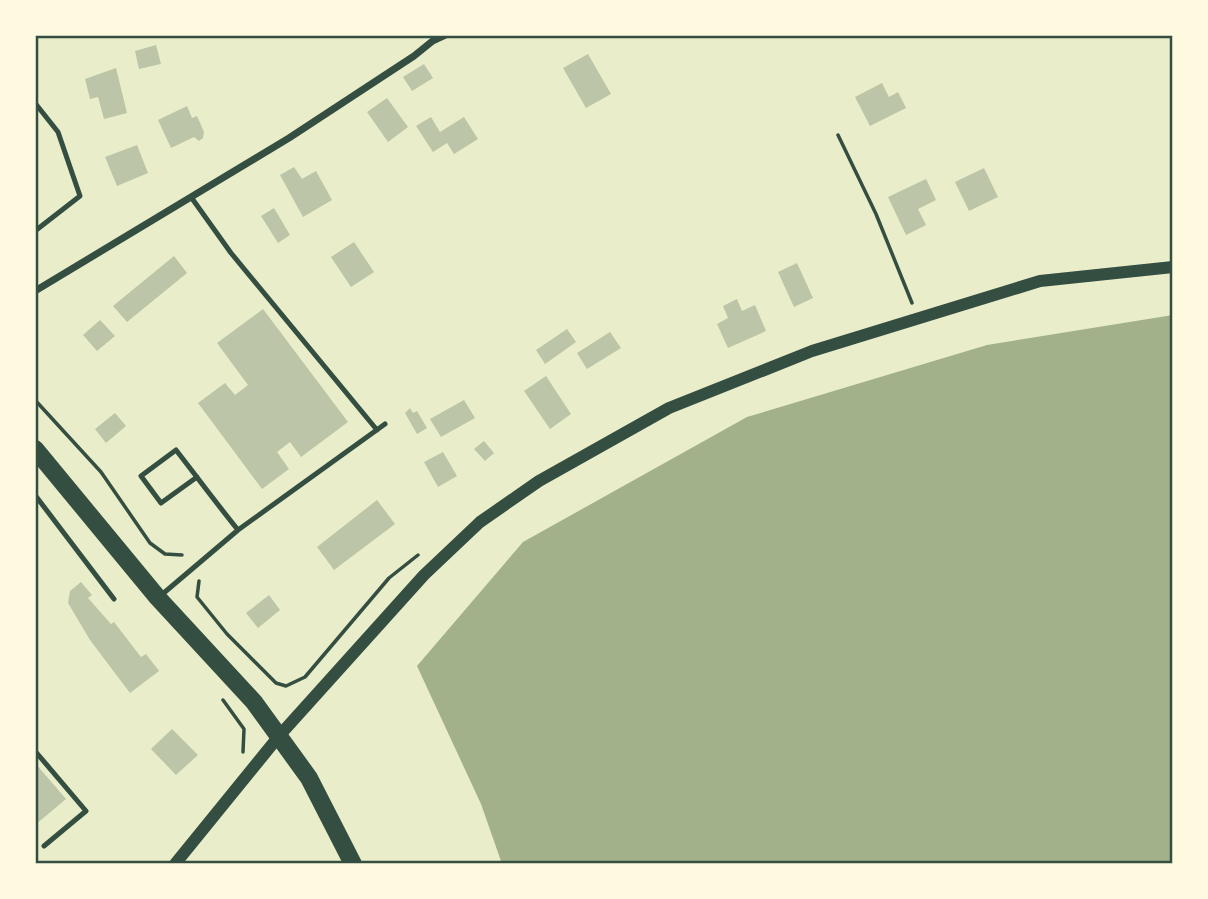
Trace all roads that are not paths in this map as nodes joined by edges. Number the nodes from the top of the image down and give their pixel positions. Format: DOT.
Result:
graph roads {
  1 [pos="440,35"];
  2 [pos="448,35"];
  3 [pos="433,42"];
  4 [pos="35,103"];
  5 [pos="191,197"];
  6 [pos="35,231"];
  7 [pos="1173,267"];
  8 [pos="35,291"];
  9 [pos="385,424"];
  10 [pos="377,430"];
  11 [pos="35,449"];
  12 [pos="197,477"];
  13 [pos="35,495"];
  14 [pos="238,530"];
  15 [pos="158,598"];
  16 [pos="114,599"];
  17 [pos="279,736"];
  18 [pos="35,751"];
  19 [pos="44,846"];
  20 [pos="175,864"];
  21 [pos="354,864"];
  1 -- 3 [label="street"];
  2 -- 3 [label="lane"];
  3 -- 5 [label="street"];
  4 -- 6 [label="lane"];
  5 -- 8 [label="street"];
  5 -- 10 [label="lane"];
  7 -- 17 [label="street"];
  9 -- 10 [label="lane"];
  10 -- 14 [label="lane"];
  11 -- 15 [label="main road"];
  12 -- 12 [label="lane"];
  12 -- 14 [label="lane"];
  13 -- 16 [label="lane"];
  14 -- 15 [label="lane"];
  15 -- 17 [label="main road"];
  17 -- 20 [label="street"];
  17 -- 21 [label="main road"];
  18 -- 19 [label="lane"];
}
